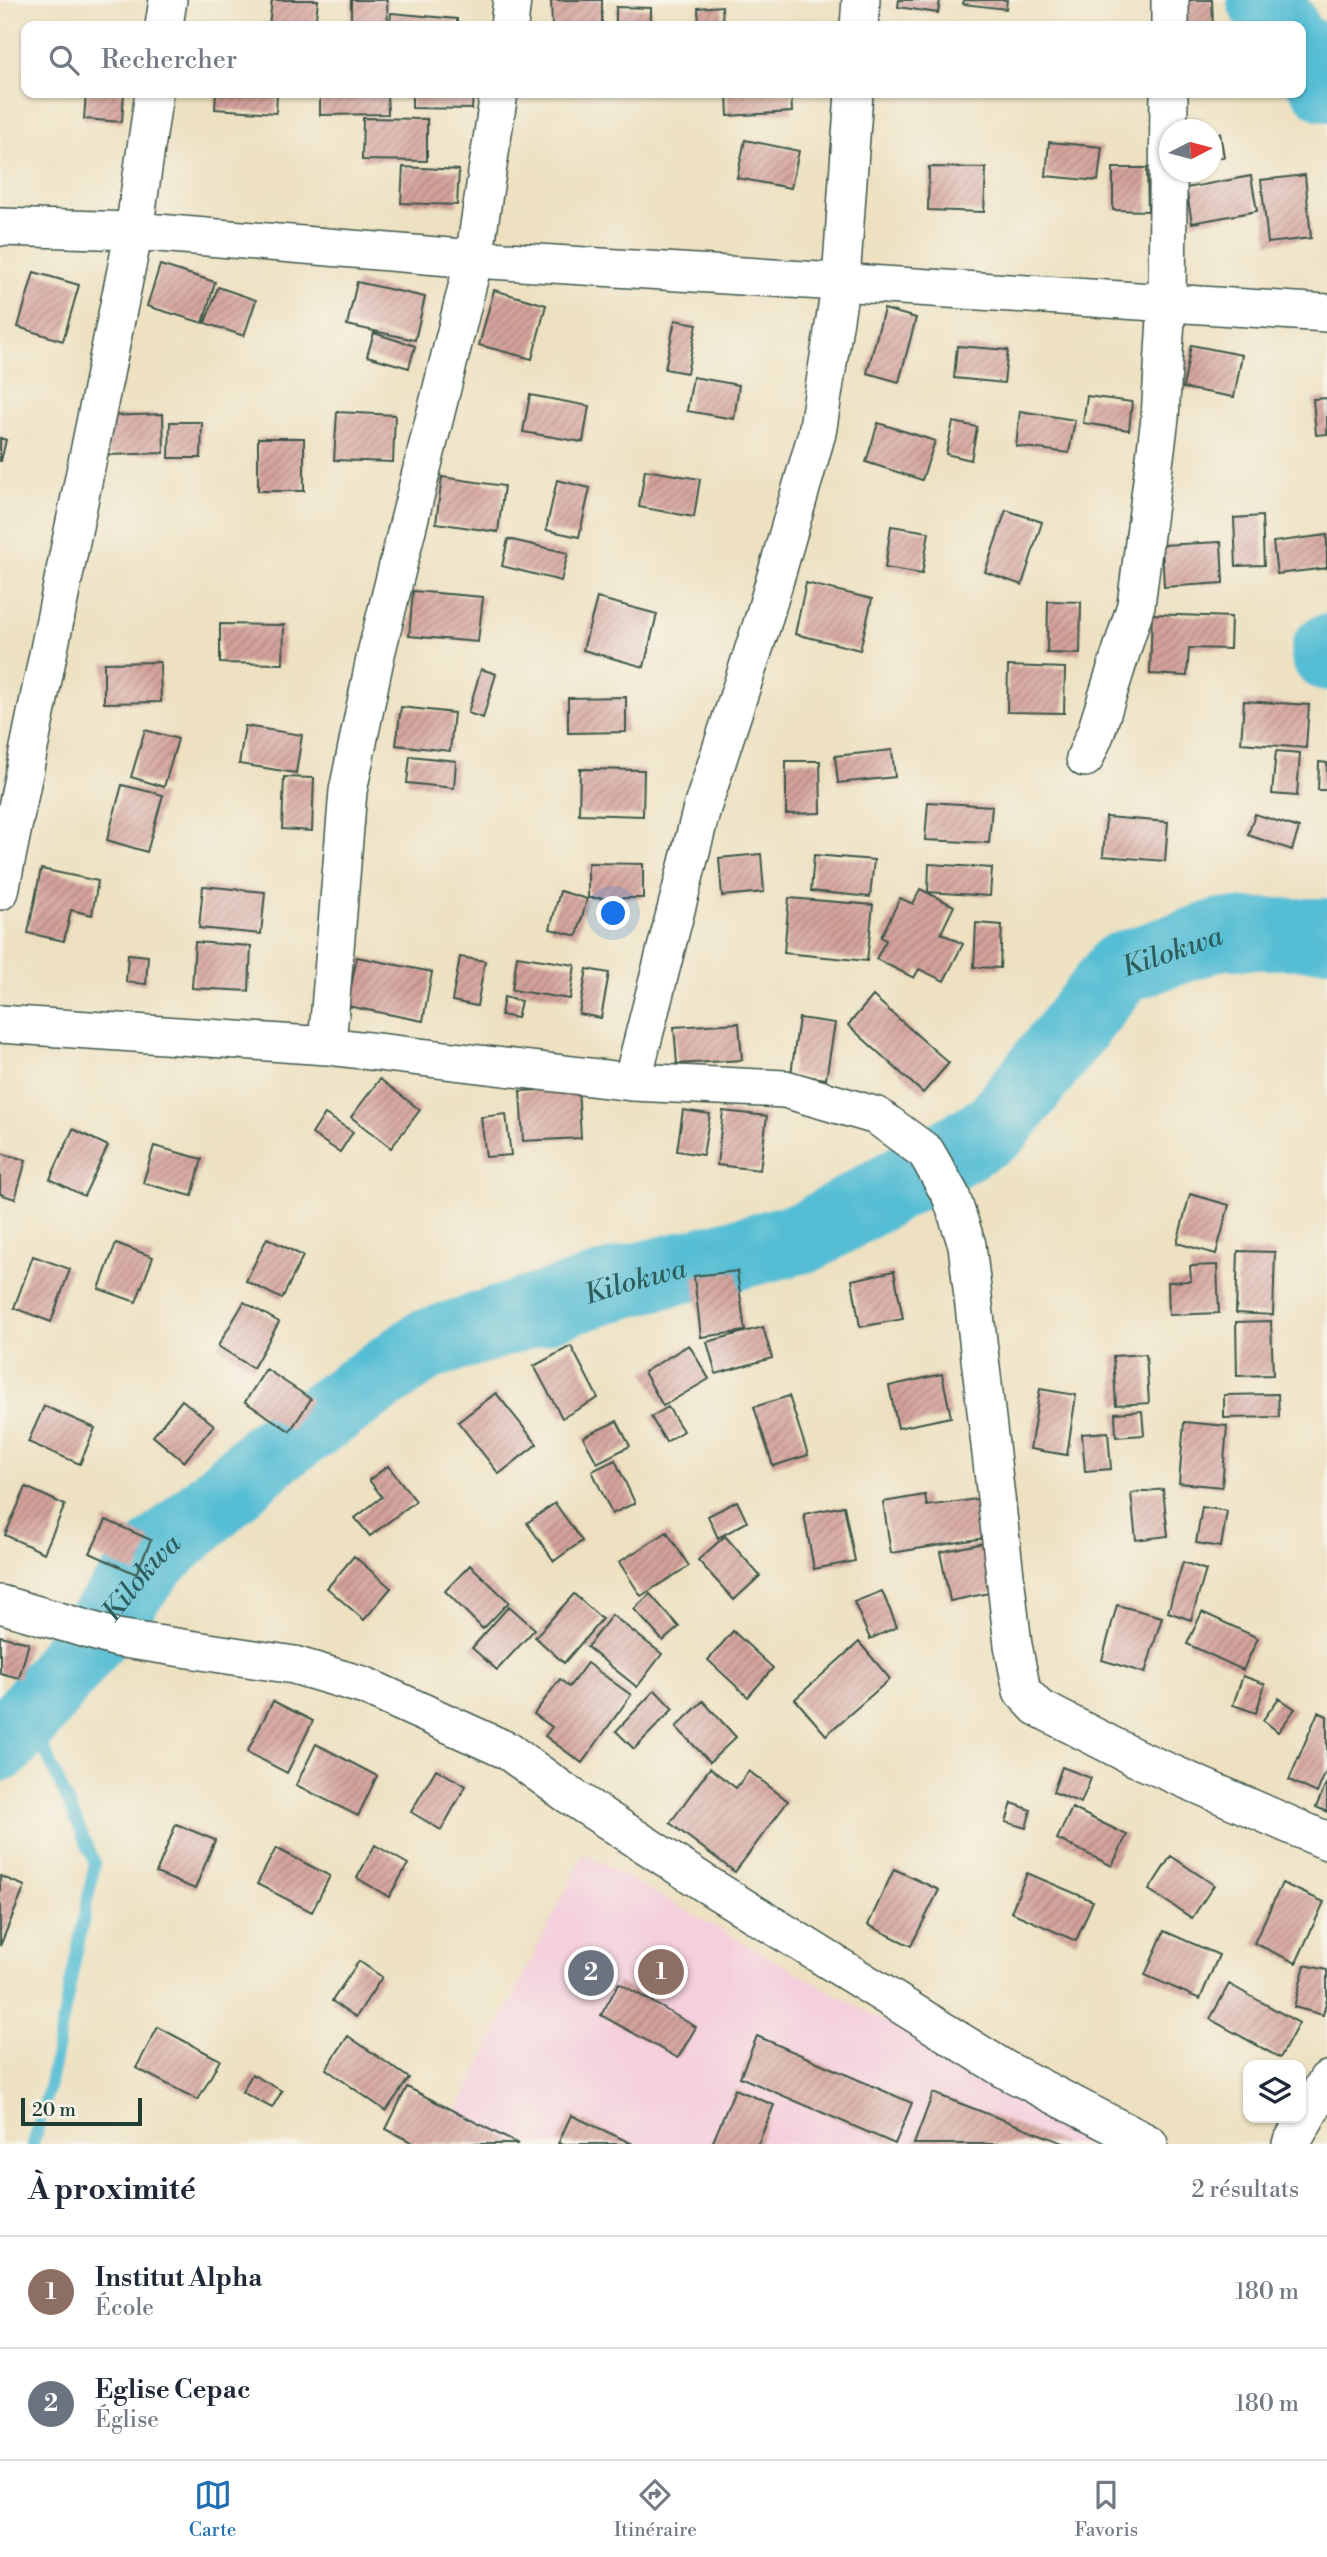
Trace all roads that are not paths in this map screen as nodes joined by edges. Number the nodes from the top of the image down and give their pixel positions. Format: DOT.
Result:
graph roads {
  1 [pos="168,0"];
  2 [pos="512,0"];
  3 [pos="861,0"];
  4 [pos="1170,0"];
  5 [pos="165,21"];
  6 [pos="510,21"];
  7 [pos="859,21"];
  8 [pos="1170,21"];
  9 [pos="153,98"];
  10 [pos="498,98"];
  11 [pos="854,98"];
  12 [pos="1169,98"];
  13 [pos="0,227"];
  14 [pos="134,231"];
  15 [pos="474,259"];
  16 [pos="841,281"];
  17 [pos="1167,302"];
  18 [pos="1327,313"];
  19 [pos="1085,758"];
  20 [pos="0,891"];
  21 [pos="0,1024"];
  22 [pos="327,1046"];
  23 [pos="632,1082"];
  24 [pos="0,1604"];
  25 [pos="1327,1841"];
  26 [pos="1327,2080"];
  27 [pos="1149,2144"];
  28 [pos="1291,2144"];
  1 -- 5 [label="street"];
  2 -- 6 [label="street"];
  3 -- 7 [label="street"];
  4 -- 8 [label="street"];
  9 -- 14 [label="street"];
  10 -- 15 [label="street"];
  11 -- 16 [label="street"];
  12 -- 17 [label="street"];
  13 -- 14 [label="street"];
  14 -- 15 [label="street"];
  14 -- 20 [label="street"];
  15 -- 16 [label="street"];
  15 -- 22 [label="street"];
  16 -- 17 [label="street"];
  16 -- 23 [label="street"];
  17 -- 18 [label="street"];
  17 -- 19 [label="street"];
  21 -- 22 [label="street"];
  22 -- 23 [label="street"];
  23 -- 25 [label="street"];
  24 -- 27 [label="street"];
  26 -- 28 [label="street"];
}
